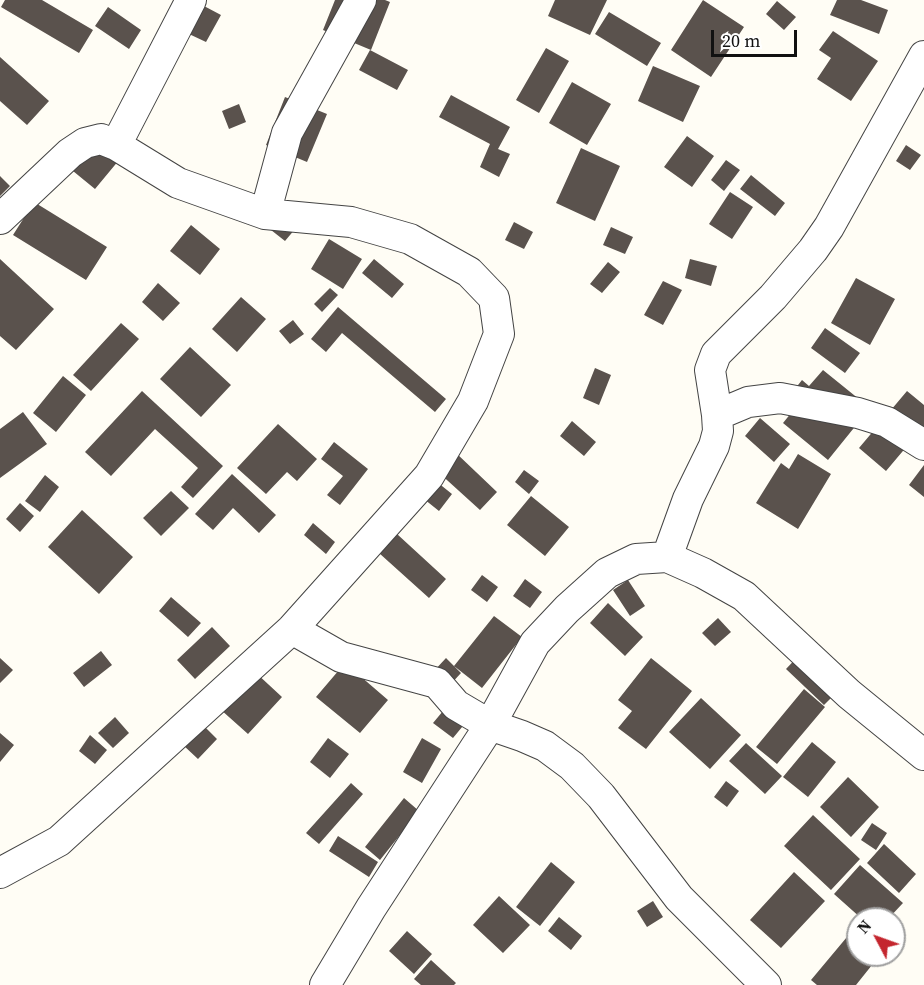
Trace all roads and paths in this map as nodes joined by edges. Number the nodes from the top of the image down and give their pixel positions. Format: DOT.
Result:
graph roads {
  1 [pos="191,0"];
  2 [pos="361,0"];
  3 [pos="924,56"];
  4 [pos="116,145"];
  5 [pos="265,214"];
  6 [pos="0,219"];
  7 [pos="717,415"];
  8 [pos="924,445"];
  9 [pos="667,557"];
  10 [pos="292,629"];
  11 [pos="490,725"];
  12 [pos="924,755"];
  13 [pos="0,873"];
  14 [pos="325,985"];
  15 [pos="765,985"];
  1 -- 4 [label="street"];
  2 -- 5 [label="street"];
  3 -- 7 [label="street"];
  4 -- 5 [label="street"];
  4 -- 6 [label="street"];
  5 -- 10 [label="street"];
  7 -- 8 [label="street"];
  7 -- 9 [label="street"];
  9 -- 11 [label="street"];
  9 -- 12 [label="street"];
  10 -- 11 [label="street"];
  10 -- 13 [label="street"];
  11 -- 14 [label="street"];
  11 -- 15 [label="street"];
}
